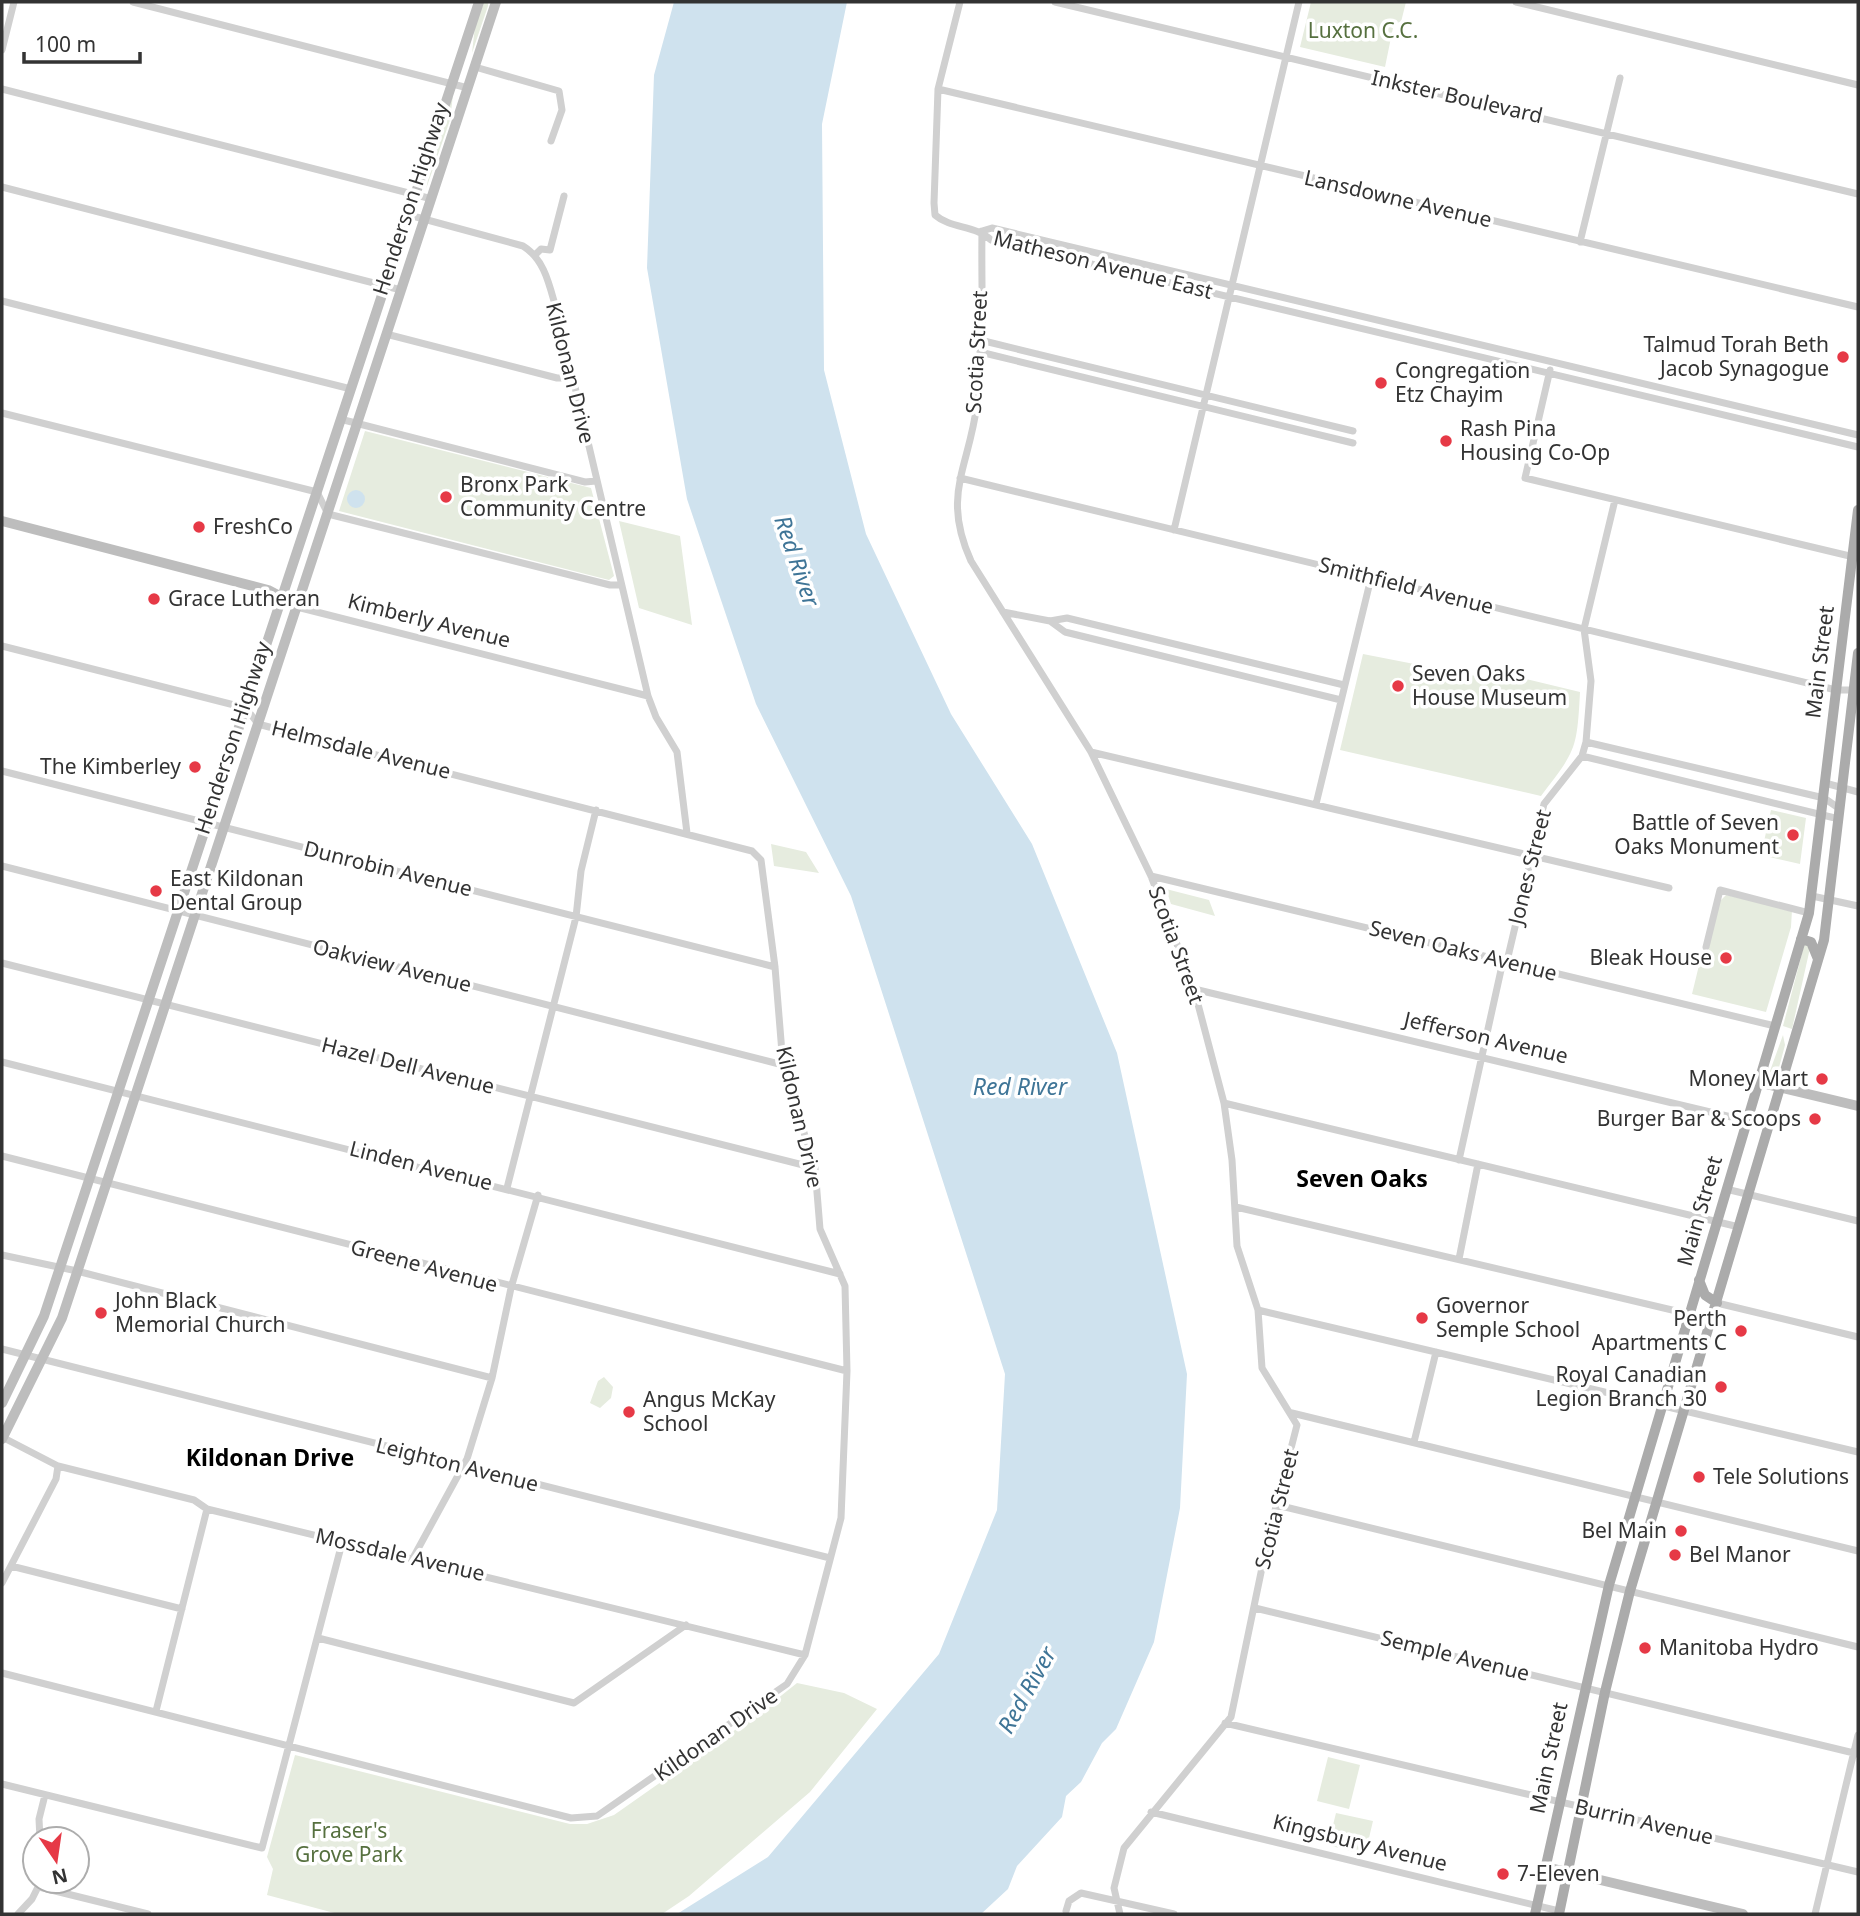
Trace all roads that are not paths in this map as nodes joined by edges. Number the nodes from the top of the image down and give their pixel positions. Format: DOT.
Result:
graph roads {
  1 [pos="14,2"];
  2 [pos="132,2"];
  3 [pos="479,2"];
  4 [pos="496,2"];
  5 [pos="960,2"];
  6 [pos="1055,2"];
  7 [pos="1299,2"];
  8 [pos="1516,2"];
  9 [pos="2,50"];
  10 [pos="1286,56"];
  11 [pos="459,61"];
  12 [pos="475,67"];
  13 [pos="1620,78"];
  14 [pos="452,83"];
  15 [pos="1858,85"];
  16 [pos="468,88"];
  17 [pos="2,89"];
  18 [pos="938,89"];
  19 [pos="1606,132"];
  20 [pos="551,141"];
  21 [pos="1260,166"];
  22 [pos="2,187"];
  23 [pos="1858,194"];
  24 [pos="415,195"];
  25 [pos="564,196"];
  26 [pos="432,199"];
  27 [pos="409,215"];
  28 [pos="426,220"];
  29 [pos="982,231"];
  30 [pos="1580,242"];
  31 [pos="536,254"];
  32 [pos="386,285"];
  33 [pos="1232,286"];
  34 [pos="401,290"];
  35 [pos="1229,297"];
  36 [pos="2,301"];
  37 [pos="1858,307"];
  38 [pos="386,334"];
  39 [pos="980,340"];
  40 [pos="980,352"];
  41 [pos="1551,362"];
  42 [pos="1549,373"];
  43 [pos="572,378"];
  44 [pos="351,389"];
  45 [pos="1206,395"];
  46 [pos="1203,407"];
  47 [pos="2,413"];
  48 [pos="340,419"];
  49 [pos="356,423"];
  50 [pos="1353,431"];
  51 [pos="1858,435"];
  52 [pos="1353,443"];
  53 [pos="1858,447"];
  54 [pos="960,478"];
  55 [pos="596,481"];
  56 [pos="317,492"];
  57 [pos="1615,500"];
  58 [pos="1858,510"];
  59 [pos="328,514"];
  60 [pos="2,521"];
  61 [pos="1174,530"];
  62 [pos="1855,558"];
  63 [pos="1370,578"];
  64 [pos="620,584"];
  65 [pos="283,597"];
  66 [pos="296,607"];
  67 [pos="1003,612"];
  68 [pos="1050,621"];
  69 [pos="1584,629"];
  70 [pos="2,646"];
  71 [pos="1858,653"];
  72 [pos="1857,674"];
  73 [pos="1344,685"];
  74 [pos="1836,690"];
  75 [pos="1854,691"];
  76 [pos="648,696"];
  77 [pos="1341,699"];
  78 [pos="246,708"];
  79 [pos="258,724"];
  80 [pos="1586,741"];
  81 [pos="1091,752"];
  82 [pos="1582,756"];
  83 [pos="2,771"];
  84 [pos="1825,783"];
  85 [pos="1843,788"];
  86 [pos="1858,792"];
  87 [pos="1824,798"];
  88 [pos="1316,804"];
  89 [pos="596,810"];
  90 [pos="1821,814"];
  91 [pos="1840,814"];
  92 [pos="208,823"];
  93 [pos="225,827"];
  94 [pos="687,833"];
  95 [pos="1531,856"];
  96 [pos="2,866"];
  97 [pos="1151,876"];
  98 [pos="1669,888"];
  99 [pos="1812,896"];
  100 [pos="1829,899"];
  101 [pos="1858,906"];
  102 [pos="179,911"];
  103 [pos="1809,913"];
  104 [pos="194,916"];
  105 [pos="576,917"];
  106 [pos="1801,939"];
  107 [pos="1706,947"];
  108 [pos="1818,959"];
  109 [pos="1507,961"];
  110 [pos="2,963"];
  111 [pos="775,967"];
  112 [pos="1194,989"];
  113 [pos="149,999"];
  114 [pos="165,1005"];
  115 [pos="552,1006"];
  116 [pos="1775,1026"];
  117 [pos="1480,1056"];
  118 [pos="2,1062"];
  119 [pos="783,1065"];
  120 [pos="1758,1082"];
  121 [pos="1781,1087"];
  122 [pos="119,1090"];
  123 [pos="136,1094"];
  124 [pos="529,1097"];
  125 [pos="1224,1103"];
  126 [pos="1858,1106"];
  127 [pos="1746,1120"];
  128 [pos="1769,1126"];
  129 [pos="2,1156"];
  130 [pos="1459,1160"];
  131 [pos="1478,1164"];
  132 [pos="815,1168"];
  133 [pos="90,1180"];
  134 [pos="106,1183"];
  135 [pos="507,1188"];
  136 [pos="1726,1189"];
  137 [pos="538,1195"];
  138 [pos="1748,1195"];
  139 [pos="1236,1207"];
  140 [pos="1717,1221"];
  141 [pos="1858,1221"];
  142 [pos="1739,1227"];
  143 [pos="2,1255"];
  144 [pos="1459,1259"];
  145 [pos="61,1267"];
  146 [pos="77,1271"];
  147 [pos="840,1274"];
  148 [pos="1699,1280"];
  149 [pos="511,1288"];
  150 [pos="1717,1303"];
  151 [pos="1258,1310"];
  152 [pos="1689,1314"];
  153 [pos="1858,1337"];
  154 [pos="1706,1338"];
  155 [pos="2,1349"];
  156 [pos="1436,1352"];
  157 [pos="27,1356"];
  158 [pos="43,1360"];
  159 [pos="847,1371"];
  160 [pos="492,1378"];
  161 [pos="2,1403"];
  162 [pos="1662,1406"];
  163 [pos="1684,1410"];
  164 [pos="1292,1413"];
  165 [pos="2,1438"];
  166 [pos="1414,1442"];
  167 [pos="1858,1452"];
  168 [pos="58,1466"];
  169 [pos="463,1467"];
  170 [pos="1635,1497"];
  171 [pos="1657,1503"];
  172 [pos="1277,1505"];
  173 [pos="207,1509"];
  174 [pos="342,1543"];
  175 [pos="1858,1550"];
  176 [pos="413,1558"];
  177 [pos="830,1558"];
  178 [pos="11,1566"];
  179 [pos="2,1583"];
  180 [pos="1609,1585"];
  181 [pos="1630,1591"];
  182 [pos="1255,1608"];
  183 [pos="182,1609"];
  184 [pos="686,1625"];
  185 [pos="318,1638"];
  186 [pos="1858,1647"];
  187 [pos="805,1655"];
  188 [pos="2,1673"];
  189 [pos="1583,1687"];
  190 [pos="1605,1692"];
  191 [pos="156,1712"];
  192 [pos="1225,1723"];
  193 [pos="1858,1735"];
  194 [pos="290,1747"];
  195 [pos="1856,1753"];
  196 [pos="2,1784"];
  197 [pos="45,1795"];
  198 [pos="1559,1804"];
  199 [pos="1582,1806"];
  200 [pos="1152,1812"];
  201 [pos="39,1825"];
  202 [pos="1827,1865"];
  203 [pos="1546,1867"];
  204 [pos="1567,1872"];
  205 [pos="1858,1872"];
  206 [pos="32,1895"];
  207 [pos="80,1895"];
  208 [pos="1118,1900"];
  209 [pos="1066,1910"];
  210 [pos="1536,1910"];
  211 [pos="1559,1912"];
  212 [pos="18,1914"];
  213 [pos="148,1914"];
  214 [pos="1120,1914"];
  215 [pos="1174,1914"];
  216 [pos="1743,1914"];
  217 [pos="1815,1914"];
  1 -- 9 [label="street"];
  2 -- 14 [label="street"];
  3 -- 11 [label="main road, Henderson Highway"];
  4 -- 12 [label="main road, Henderson Highway"];
  5 -- 18 [label="street"];
  6 -- 10 [label="street, Inkster Boulevard"];
  7 -- 10 [label="street"];
  8 -- 15 [label="street"];
  10 -- 19 [label="street, Inkster Boulevard"];
  10 -- 21 [label="street"];
  11 -- 12 [label="main road"];
  11 -- 14 [label="main road, Henderson Highway"];
  12 -- 16 [label="main road, Henderson Highway"];
  12 -- 20 [label="street"];
  13 -- 19 [label="street"];
  14 -- 16 [label="street"];
  14 -- 24 [label="main road, Henderson Highway"];
  16 -- 26 [label="main road, Henderson Highway"];
  17 -- 24 [label="street"];
  18 -- 21 [label="street, Lansdowne Avenue"];
  18 -- 29 [label="street"];
  19 -- 23 [label="street, Inkster Boulevard"];
  19 -- 30 [label="street"];
  21 -- 30 [label="street, Lansdowne Avenue"];
  21 -- 33 [label="street"];
  22 -- 32 [label="street"];
  24 -- 26 [label="street"];
  24 -- 27 [label="main road, Henderson Highway"];
  25 -- 31 [label="street"];
  26 -- 28 [label="main road, Henderson Highway"];
  27 -- 28 [label="street"];
  27 -- 32 [label="main road, Henderson Highway"];
  28 -- 31 [label="street"];
  28 -- 34 [label="main road, Henderson Highway"];
  29 -- 33 [label="street, Matheson Avenue East"];
  29 -- 35 [label="street, Matheson Avenue East"];
  29 -- 39 [label="street, Scotia Street"];
  30 -- 37 [label="street, Lansdowne Avenue"];
  31 -- 43 [label="street, Kildonan Drive"];
  32 -- 34 [label="street"];
  32 -- 44 [label="main road, Henderson Highway"];
  33 -- 35 [label="street"];
  33 -- 41 [label="street, Matheson Avenue East"];
  34 -- 38 [label="main road, Henderson Highway"];
  35 -- 42 [label="street, Matheson Avenue East"];
  35 -- 45 [label="street"];
  36 -- 44 [label="street"];
  38 -- 43 [label="street"];
  38 -- 49 [label="main road, Henderson Highway"];
  39 -- 40 [label="street, Scotia Street"];
  39 -- 45 [label="street"];
  40 -- 46 [label="street"];
  40 -- 54 [label="street, Scotia Street"];
  41 -- 42 [label="street"];
  41 -- 51 [label="street, Matheson Avenue East"];
  42 -- 53 [label="street, Matheson Avenue East"];
  42 -- 57 [label="street"];
  43 -- 55 [label="street, Kildonan Drive"];
  44 -- 48 [label="main road, Henderson Highway"];
  45 -- 46 [label="street"];
  45 -- 50 [label="street"];
  46 -- 52 [label="street"];
  46 -- 61 [label="street"];
  47 -- 56 [label="street"];
  48 -- 49 [label="street"];
  48 -- 56 [label="main road, Henderson Highway"];
  49 -- 55 [label="street"];
  49 -- 59 [label="main road, Henderson Highway"];
  54 -- 61 [label="street, Smithfield Avenue"];
  54 -- 67 [label="street, Scotia Street"];
  55 -- 64 [label="street, Kildonan Drive"];
  56 -- 59 [label="street"];
  56 -- 65 [label="main road, Henderson Highway"];
  57 -- 62 [label="street"];
  57 -- 69 [label="street, Jones Street"];
  58 -- 62 [label="main road, Main Street"];
  59 -- 64 [label="street"];
  59 -- 66 [label="main road, Henderson Highway"];
  60 -- 65 [label="main road, Kimberly Avenue"];
  61 -- 63 [label="street, Smithfield Avenue"];
  62 -- 74 [label="main road, Main Street"];
  63 -- 69 [label="street, Smithfield Avenue"];
  63 -- 73 [label="street"];
  64 -- 76 [label="street, Kildonan Drive"];
  65 -- 66 [label="main road, Kimberly Avenue"];
  65 -- 78 [label="main road, Henderson Highway"];
  66 -- 76 [label="street, Kimberly Avenue"];
  66 -- 79 [label="main road, Henderson Highway"];
  67 -- 68 [label="street"];
  67 -- 81 [label="street, Scotia Street"];
  68 -- 73 [label="street"];
  68 -- 77 [label="street"];
  69 -- 74 [label="street, Smithfield Avenue"];
  69 -- 80 [label="street, Jones Street"];
  70 -- 78 [label="street, Helmsdale Avenue"];
  71 -- 72 [label="main road, Main Street"];
  72 -- 75 [label="main road, Main Street"];
  73 -- 77 [label="street"];
  74 -- 75 [label="street, Smithfield Avenue"];
  74 -- 84 [label="main road, Main Street"];
  75 -- 85 [label="main road, Main Street"];
  76 -- 94 [label="street, Kildonan Drive"];
  77 -- 88 [label="street"];
  78 -- 79 [label="street, Helmsdale Avenue"];
  78 -- 92 [label="main road, Henderson Highway"];
  79 -- 89 [label="street, Helmsdale Avenue"];
  79 -- 93 [label="main road, Henderson Highway"];
  80 -- 82 [label="street, Jones Street"];
  80 -- 87 [label="street"];
  81 -- 88 [label="street"];
  81 -- 97 [label="street, Scotia Street"];
  82 -- 90 [label="street"];
  82 -- 95 [label="street, Jones Street"];
  83 -- 92 [label="street, Dunrobin Avenue"];
  84 -- 85 [label="street"];
  84 -- 87 [label="main road, Main Street"];
  85 -- 86 [label="street"];
  85 -- 91 [label="main road, Main Street"];
  87 -- 90 [label="main road, Main Street"];
  87 -- 91 [label="street"];
  88 -- 95 [label="street"];
  89 -- 94 [label="street, Helmsdale Avenue"];
  89 -- 105 [label="street"];
  90 -- 91 [label="street"];
  90 -- 99 [label="main road, Main Street"];
  91 -- 100 [label="main road, Main Street"];
  92 -- 93 [label="street, Dunrobin Avenue"];
  92 -- 102 [label="main road, Henderson Highway"];
  93 -- 104 [label="main road, Henderson Highway"];
  93 -- 105 [label="street, Dunrobin Avenue"];
  94 -- 111 [label="street, Kildonan Drive"];
  95 -- 98 [label="street"];
  95 -- 109 [label="street, Jones Street"];
  96 -- 102 [label="street, Oakview Avenue"];
  97 -- 109 [label="street, Seven Oaks Avenue"];
  97 -- 112 [label="street, Scotia Street"];
  99 -- 100 [label="street"];
  99 -- 103 [label="main road, Main Street"];
  100 -- 101 [label="street"];
  100 -- 108 [label="main road, Main Street"];
  102 -- 104 [label="street, Oakview Avenue"];
  102 -- 113 [label="main road, Henderson Highway"];
  103 -- 106 [label="main road, Main Street"];
  103 -- 107 [label="street"];
  104 -- 114 [label="main road, Henderson Highway"];
  104 -- 115 [label="street, Oakview Avenue"];
  105 -- 111 [label="street, Dunrobin Avenue"];
  105 -- 115 [label="street"];
  106 -- 108 [label="main road"];
  106 -- 116 [label="main road, Main Street"];
  108 -- 121 [label="main road, Main Street"];
  109 -- 116 [label="street, Seven Oaks Avenue"];
  109 -- 117 [label="street, Jones Street"];
  110 -- 113 [label="street, Hazel Dell Avenue"];
  111 -- 119 [label="street, Kildonan Drive"];
  112 -- 117 [label="street, Jefferson Avenue"];
  112 -- 125 [label="street, Scotia Street"];
  113 -- 114 [label="street, Hazel Dell Avenue"];
  113 -- 122 [label="main road, Henderson Highway"];
  114 -- 123 [label="main road, Henderson Highway"];
  114 -- 124 [label="street, Hazel Dell Avenue"];
  115 -- 119 [label="street, Oakview Avenue"];
  115 -- 124 [label="street"];
  116 -- 120 [label="main road, Main Street"];
  117 -- 127 [label="street, Jefferson Avenue"];
  117 -- 130 [label="street, Jones Street"];
  118 -- 122 [label="street, Linden Avenue"];
  119 -- 132 [label="street, Kildonan Drive"];
  120 -- 121 [label="main road"];
  120 -- 127 [label="main road, Main Street"];
  121 -- 126 [label="main road"];
  121 -- 128 [label="main road, Main Street"];
  122 -- 123 [label="street, Linden Avenue"];
  122 -- 133 [label="main road, Henderson Highway"];
  123 -- 134 [label="main road, Henderson Highway"];
  123 -- 135 [label="street, Linden Avenue"];
  124 -- 132 [label="street, Hazel Dell Avenue"];
  124 -- 135 [label="street"];
  125 -- 130 [label="street"];
  125 -- 139 [label="street, Scotia Street"];
  127 -- 128 [label="street, Jefferson Avenue"];
  127 -- 136 [label="main road, Main Street"];
  128 -- 138 [label="main road, Main Street"];
  129 -- 133 [label="street, Greene Avenue"];
  130 -- 131 [label="street"];
  131 -- 140 [label="street"];
  131 -- 144 [label="street"];
  132 -- 147 [label="street, Kildonan Drive"];
  133 -- 134 [label="street, Greene Avenue"];
  133 -- 145 [label="main road, Henderson Highway"];
  134 -- 146 [label="main road, Henderson Highway"];
  134 -- 149 [label="street, Greene Avenue"];
  135 -- 137 [label="street, Linden Avenue"];
  136 -- 138 [label="street"];
  136 -- 140 [label="main road, Main Street"];
  137 -- 147 [label="street, Linden Avenue"];
  137 -- 149 [label="street"];
  138 -- 141 [label="street"];
  138 -- 142 [label="main road, Main Street"];
  139 -- 144 [label="street"];
  139 -- 151 [label="street, Scotia Street"];
  140 -- 142 [label="street"];
  140 -- 148 [label="main road, Main Street"];
  142 -- 150 [label="main road, Main Street"];
  143 -- 145 [label="street"];
  144 -- 152 [label="street"];
  145 -- 146 [label="street"];
  145 -- 157 [label="main road, Henderson Highway"];
  146 -- 158 [label="main road, Henderson Highway"];
  146 -- 160 [label="street"];
  147 -- 159 [label="street, Kildonan Drive"];
  148 -- 150 [label="main road"];
  148 -- 152 [label="main road, Main Street"];
  149 -- 159 [label="street, Greene Avenue"];
  149 -- 160 [label="street"];
  150 -- 153 [label="street"];
  150 -- 154 [label="main road, Main Street"];
  151 -- 156 [label="street"];
  151 -- 164 [label="street, Scotia Street"];
  152 -- 154 [label="main road"];
  152 -- 162 [label="main road, Main Street"];
  154 -- 163 [label="main road, Main Street"];
  155 -- 157 [label="street, Leighton Avenue"];
  156 -- 162 [label="street"];
  156 -- 166 [label="street"];
  157 -- 158 [label="street, Leighton Avenue"];
  157 -- 161 [label="main road, Henderson Highway"];
  158 -- 165 [label="main road, Henderson Highway"];
  158 -- 169 [label="street, Leighton Avenue"];
  159 -- 177 [label="street, Kildonan Drive"];
  160 -- 169 [label="street"];
  162 -- 163 [label="street"];
  162 -- 170 [label="main road, Main Street"];
  163 -- 167 [label="street"];
  163 -- 171 [label="main road, Main Street"];
  164 -- 166 [label="street"];
  164 -- 172 [label="street, Scotia Street"];
  165 -- 168 [label="street, Mossdale Avenue"];
  166 -- 170 [label="street"];
  168 -- 173 [label="street, Mossdale Avenue"];
  168 -- 178 [label="street"];
  169 -- 176 [label="street"];
  169 -- 177 [label="street, Leighton Avenue"];
  170 -- 171 [label="street"];
  170 -- 180 [label="main road, Main Street"];
  171 -- 175 [label="street"];
  171 -- 181 [label="main road, Main Street"];
  172 -- 180 [label="street"];
  172 -- 182 [label="street, Scotia Street"];
  173 -- 174 [label="street, Mossdale Avenue"];
  173 -- 183 [label="street"];
  174 -- 176 [label="street, Mossdale Avenue"];
  174 -- 185 [label="street"];
  176 -- 184 [label="street, Mossdale Avenue"];
  177 -- 187 [label="street, Kildonan Drive"];
  178 -- 179 [label="street"];
  178 -- 183 [label="street"];
  180 -- 181 [label="street"];
  180 -- 189 [label="main road, Main Street"];
  181 -- 186 [label="street"];
  181 -- 190 [label="main road, Main Street"];
  182 -- 189 [label="street, Semple Avenue"];
  182 -- 192 [label="street, Scotia Street"];
  183 -- 191 [label="street"];
  184 -- 185 [label="street"];
  184 -- 187 [label="street, Mossdale Avenue"];
  185 -- 194 [label="street"];
  187 -- 194 [label="street, Kildonan Drive"];
  188 -- 191 [label="street"];
  189 -- 190 [label="street, Semple Avenue"];
  189 -- 198 [label="main road, Main Street"];
  190 -- 195 [label="street, Semple Avenue"];
  190 -- 199 [label="main road, Main Street"];
  191 -- 194 [label="street"];
  192 -- 198 [label="street, Burrin Avenue"];
  192 -- 200 [label="street, Scotia Street"];
  193 -- 195 [label="street"];
  194 -- 197 [label="street"];
  195 -- 202 [label="street"];
  196 -- 197 [label="street"];
  197 -- 201 [label="street"];
  198 -- 199 [label="street, Burrin Avenue"];
  198 -- 203 [label="main road, Main Street"];
  199 -- 202 [label="street, Burrin Avenue"];
  199 -- 204 [label="main road, Main Street"];
  200 -- 208 [label="street, Scotia Street"];
  200 -- 210 [label="street, Kingsbury Avenue"];
  202 -- 205 [label="street, Burrin Avenue"];
  202 -- 217 [label="street"];
  203 -- 204 [label="main road"];
  203 -- 210 [label="main road, Main Street"];
  204 -- 211 [label="main road, Main Street"];
  204 -- 216 [label="main road"];
  206 -- 212 [label="street"];
  207 -- 213 [label="street"];
  208 -- 209 [label="street"];
  208 -- 214 [label="street, Scotia Street"];
  208 -- 215 [label="street"];
  210 -- 211 [label="street, Kingsbury Avenue"];
}
